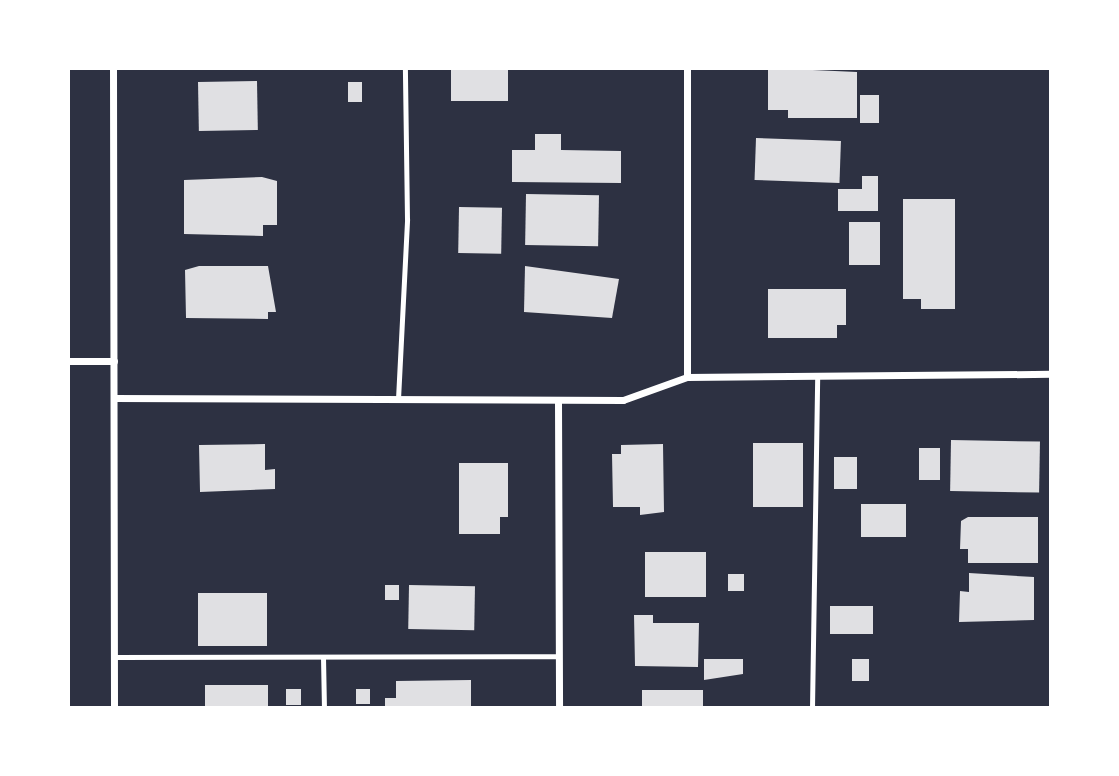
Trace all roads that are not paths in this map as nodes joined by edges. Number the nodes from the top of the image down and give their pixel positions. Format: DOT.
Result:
graph roads {
  1 [pos="113,68"];
  2 [pos="405,68"];
  3 [pos="687,68"];
  4 [pos="68,361"];
  5 [pos="114,361"];
  6 [pos="1051,374"];
  7 [pos="817,376"];
  8 [pos="687,377"];
  9 [pos="114,398"];
  10 [pos="398,399"];
  11 [pos="558,401"];
  12 [pos="559,656"];
  13 [pos="114,657"];
  14 [pos="323,657"];
  15 [pos="114,708"];
  16 [pos="324,708"];
  17 [pos="559,708"];
  18 [pos="812,708"];
  1 -- 5 [label="street"];
  2 -- 10 [label="lane"];
  3 -- 8 [label="street"];
  4 -- 5 [label="street"];
  5 -- 9 [label="street"];
  6 -- 7 [label="street"];
  7 -- 8 [label="street"];
  7 -- 18 [label="lane"];
  8 -- 11 [label="street"];
  9 -- 10 [label="street"];
  9 -- 13 [label="street"];
  10 -- 11 [label="street"];
  11 -- 12 [label="street"];
  12 -- 14 [label="lane"];
  12 -- 17 [label="street"];
  13 -- 14 [label="lane"];
  13 -- 15 [label="street"];
  14 -- 16 [label="lane"];
}
